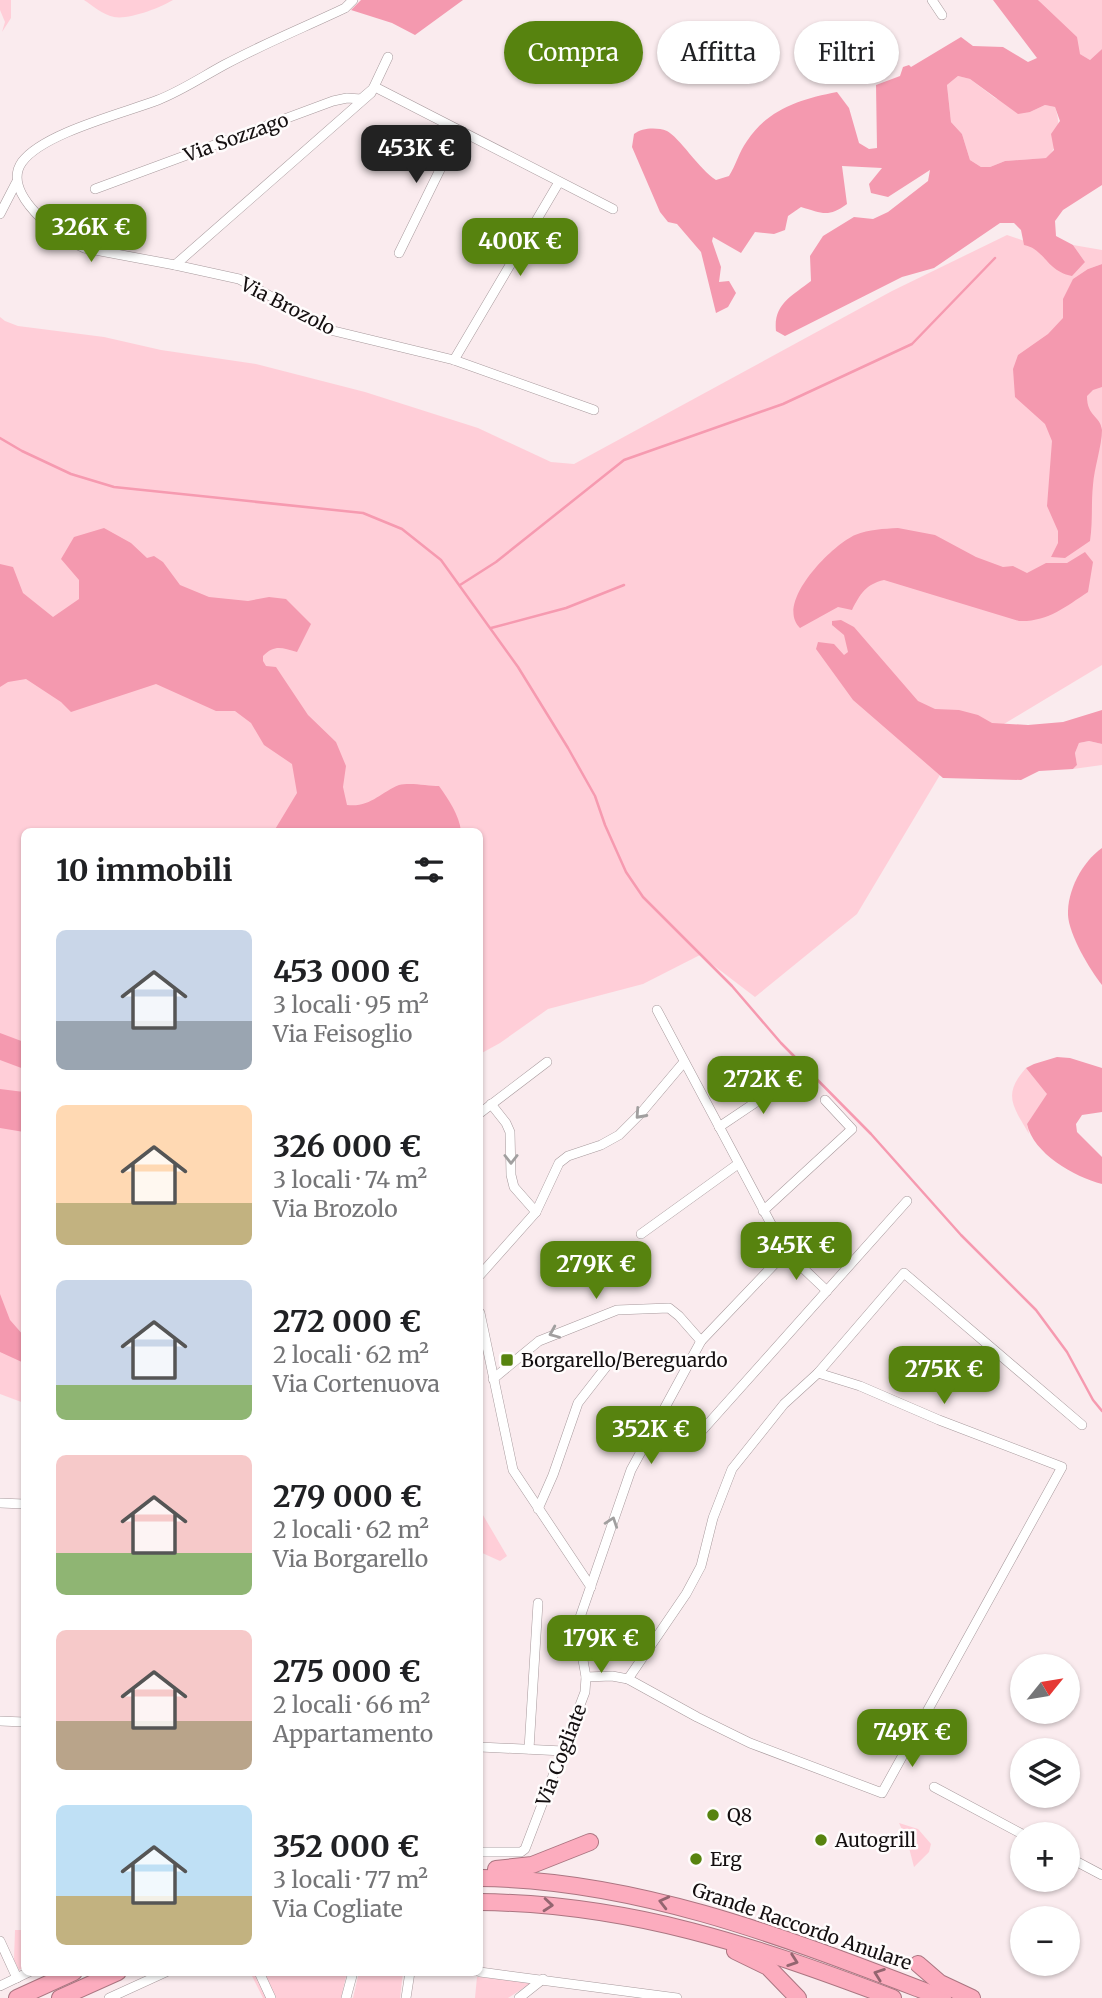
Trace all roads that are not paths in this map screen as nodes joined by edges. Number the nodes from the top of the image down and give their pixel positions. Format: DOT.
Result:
graph roads {
  1 [pos="353,0"];
  2 [pos="932,0"];
  3 [pos="942,15"];
  4 [pos="388,57"];
  5 [pos="375,87"];
  6 [pos="459,131"];
  7 [pos="559,182"];
  8 [pos="16,183"];
  9 [pos="95,189"];
  10 [pos="613,209"];
  11 [pos="0,214"];
  12 [pos="399,253"];
  13 [pos="175,265"];
  14 [pos="454,360"];
  15 [pos="594,410"];
  16 [pos="657,1010"];
  17 [pos="547,1062"];
  18 [pos="684,1062"];
  19 [pos="789,1080"];
  20 [pos="825,1100"];
  21 [pos="491,1104"];
  22 [pos="483,1111"];
  23 [pos="719,1127"];
  24 [pos="738,1164"];
  25 [pos="907,1201"];
  26 [pos="763,1211"];
  27 [pos="536,1212"];
  28 [pos="641,1234"];
  29 [pos="786,1252"];
  30 [pos="483,1272"];
  31 [pos="827,1291"];
  32 [pos="483,1328"];
  33 [pos="702,1341"];
  34 [pos="606,1367"];
  35 [pos="818,1373"];
  36 [pos="493,1379"];
  37 [pos="1082,1425"];
  38 [pos="699,1434"];
  39 [pos="0,1503"];
  40 [pos="21,1504"];
  41 [pos="538,1509"];
  42 [pos="590,1587"];
  43 [pos="538,1603"];
  44 [pos="586,1677"];
  45 [pos="628,1679"];
  46 [pos="0,1721"];
  47 [pos="21,1723"];
  48 [pos="483,1746"];
  49 [pos="529,1749"];
  50 [pos="563,1751"];
  51 [pos="934,1787"];
  52 [pos="1010,1828"];
  53 [pos="590,1842"];
  54 [pos="483,1852"];
  55 [pos="1080,1863"];
  56 [pos="483,1868"];
  57 [pos="1102,1875"];
  58 [pos="483,1878"];
  59 [pos="483,1902"];
  60 [pos="692,1929"];
  61 [pos="0,1941"];
  62 [pos="918,1964"];
  63 [pos="483,1972"];
  64 [pos="21,1976"];
  65 [pos="65,1976"];
  66 [pos="109,1976"];
  67 [pos="157,1976"];
  68 [pos="261,1976"];
  69 [pos="352,1976"];
  70 [pos="409,1976"];
  71 [pos="17,1978"];
  72 [pos="544,1979"];
  73 [pos="0,1986"];
  74 [pos="18,1998"];
  75 [pos="60,1998"];
  76 [pos="108,1998"];
  77 [pos="271,1998"];
  78 [pos="346,1998"];
  79 [pos="406,1998"];
  80 [pos="519,1998"];
  81 [pos="677,1998"];
  82 [pos="797,1998"];
  83 [pos="893,1998"];
  84 [pos="943,1998"];
  85 [pos="972,1998"];
  1 -- 8 [label="street"];
  2 -- 3 [label="street"];
  4 -- 5 [label="street, Via Sozzago"];
  5 -- 6 [label="street"];
  5 -- 9 [label="street, Via Sozzago"];
  5 -- 13 [label="street, Via Sozzago"];
  6 -- 7 [label="street"];
  6 -- 12 [label="street"];
  7 -- 10 [label="street"];
  7 -- 14 [label="street"];
  8 -- 11 [label="street"];
  8 -- 13 [label="street, Via Brozolo"];
  13 -- 14 [label="street, Via Brozolo"];
  14 -- 15 [label="street, Via Brozolo"];
  16 -- 18 [label="street"];
  17 -- 21 [label="street"];
  18 -- 23 [label="street"];
  18 -- 27 [label="street, one-way"];
  19 -- 23 [label="street"];
  20 -- 26 [label="street"];
  21 -- 22 [label="street"];
  21 -- 27 [label="street, one-way"];
  23 -- 24 [label="street"];
  24 -- 26 [label="street"];
  24 -- 28 [label="street"];
  25 -- 31 [label="street"];
  26 -- 29 [label="street"];
  27 -- 30 [label="street"];
  29 -- 31 [label="street"];
  29 -- 33 [label="street, Via Cogliate"];
  31 -- 38 [label="street"];
  32 -- 36 [label="street"];
  33 -- 36 [label="street, one-way"];
  42 -- 33 [label="street, Via Cogliate, one-way"];
  34 -- 41 [label="street"];
  35 -- 37 [label="street"];
  35 -- 45 [label="street"];
  35 -- 45 [label="street"];
  36 -- 41 [label="street"];
  39 -- 40 [label="street"];
  41 -- 42 [label="street"];
  42 -- 44 [label="street, Via Cogliate"];
  43 -- 49 [label="street"];
  44 -- 45 [label="street"];
  44 -- 50 [label="street, Via Cogliate"];
  46 -- 47 [label="street"];
  48 -- 49 [label="street"];
  49 -- 50 [label="street"];
  50 -- 54 [label="street, Via Cogliate"];
  51 -- 52 [label="street"];
  53 -- 56 [label="highway"];
  55 -- 57 [label="street"];
  84 -- 58 [label="highway, Grande Raccordo Anulare, one-way"];
  59 -- 60 [label="highway, Grande Raccordo Anulare, one-way"];
  60 -- 82 [label="highway"];
  60 -- 83 [label="highway, Grande Raccordo Anulare, one-way"];
  61 -- 71 [label="street"];
  62 -- 85 [label="highway"];
  63 -- 72 [label="street"];
  64 -- 71 [label="street"];
  65 -- 74 [label="highway"];
  66 -- 75 [label="highway"];
  67 -- 76 [label="street"];
  68 -- 77 [label="street"];
  69 -- 78 [label="street"];
  70 -- 79 [label="street"];
  71 -- 73 [label="street"];
  72 -- 80 [label="street"];
  72 -- 81 [label="street"];
}
